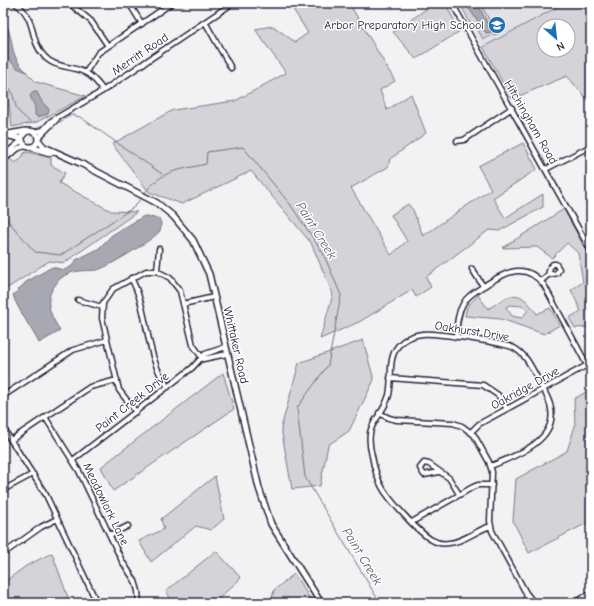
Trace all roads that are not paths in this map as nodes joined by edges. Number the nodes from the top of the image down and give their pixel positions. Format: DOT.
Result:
graph roads {
  1 [pos="15,3"];
  2 [pos="69,3"];
  3 [pos="129,3"];
  4 [pos="172,3"];
  5 [pos="233,3"];
  6 [pos="452,3"];
  7 [pos="226,5"];
  8 [pos="205,22"];
  9 [pos="142,24"];
  10 [pos="108,46"];
  11 [pos="231,68"];
  12 [pos="86,72"];
  13 [pos="103,90"];
  14 [pos="512,108"];
  15 [pos="57,119"];
  16 [pos="26,131"];
  17 [pos="35,132"];
  18 [pos="3,135"];
  19 [pos="38,139"];
  20 [pos="22,140"];
  21 [pos="457,141"];
  22 [pos="28,146"];
  23 [pos="591,146"];
  24 [pos="58,154"];
  25 [pos="3,156"];
  26 [pos="3,160"];
  27 [pos="546,170"];
  28 [pos="159,248"];
  29 [pos="591,251"];
  30 [pos="472,269"];
  31 [pos="156,271"];
  32 [pos="548,275"];
  33 [pos="130,278"];
  34 [pos="541,281"];
  35 [pos="483,286"];
  36 [pos="214,297"];
  37 [pos="78,300"];
  38 [pos="183,304"];
  39 [pos="102,307"];
  40 [pos="456,337"];
  41 [pos="107,340"];
  42 [pos="226,347"];
  43 [pos="227,354"];
  44 [pos="203,359"];
  45 [pos="589,364"];
  46 [pos="390,378"];
  47 [pos="116,380"];
  48 [pos="168,387"];
  49 [pos="543,389"];
  50 [pos="3,396"];
  51 [pos="507,409"];
  52 [pos="136,412"];
  53 [pos="379,413"];
  54 [pos="44,417"];
  55 [pos="3,428"];
  56 [pos="471,432"];
  57 [pos="11,440"];
  58 [pos="73,460"];
  59 [pos="491,466"];
  60 [pos="439,472"];
  61 [pos="33,474"];
  62 [pos="492,485"];
  63 [pos="3,490"];
  64 [pos="459,494"];
  65 [pos="57,519"];
  66 [pos="412,522"];
  67 [pos="128,526"];
  68 [pos="491,526"];
  69 [pos="110,535"];
  70 [pos="3,554"];
  71 [pos="526,593"];
  72 [pos="591,594"];
  73 [pos="97,603"];
  74 [pos="139,603"];
  75 [pos="321,603"];
  76 [pos="527,603"];
  77 [pos="534,603"];
  78 [pos="574,603"];
  1 -- 12 [label="street"];
  2 -- 10 [label="street"];
  3 -- 9 [label="street"];
  4 -- 9 [label="street"];
  5 -- 7 [label="street, Merritt Road"];
  6 -- 14 [label="street, Hitchingham Road"];
  7 -- 8 [label="street, Merritt Road"];
  8 -- 11 [label="street"];
  8 -- 13 [label="street, Merritt Road"];
  9 -- 10 [label="street"];
  10 -- 12 [label="street"];
  12 -- 13 [label="street"];
  13 -- 15 [label="street, Merritt Road"];
  14 -- 21 [label="street"];
  14 -- 27 [label="street, Hitchingham Road"];
  15 -- 17 [label="street, Merritt Road"];
  15 -- 19 [label="street, Merritt Road"];
  16 -- 17 [label="main road"];
  16 -- 18 [label="main road"];
  16 -- 20 [label="main road"];
  17 -- 19 [label="main road"];
  18 -- 20 [label="main road"];
  19 -- 22 [label="main road"];
  19 -- 24 [label="main road, Whittaker Road"];
  20 -- 22 [label="main road"];
  20 -- 25 [label="street"];
  22 -- 24 [label="main road, Whittaker Road"];
  22 -- 26 [label="street"];
  23 -- 27 [label="street"];
  24 -- 36 [label="main road, Whittaker Road"];
  27 -- 29 [label="street, Hitchingham Road"];
  28 -- 31 [label="street"];
  30 -- 35 [label="street"];
  31 -- 33 [label="street"];
  31 -- 38 [label="street"];
  32 -- 34 [label="street"];
  33 -- 39 [label="street"];
  33 -- 48 [label="street"];
  34 -- 35 [label="street"];
  34 -- 45 [label="street"];
  35 -- 40 [label="street"];
  36 -- 38 [label="street"];
  36 -- 42 [label="main road, Whittaker Road"];
  37 -- 39 [label="street"];
  38 -- 44 [label="street"];
  39 -- 41 [label="street"];
  40 -- 46 [label="street, Oakhurst Drive"];
  40 -- 49 [label="street, Oakhurst Drive"];
  41 -- 47 [label="street"];
  41 -- 50 [label="street"];
  42 -- 43 [label="main road, Whittaker Road"];
  42 -- 44 [label="street, Paint Creek Drive"];
  43 -- 44 [label="street, Paint Creek Drive"];
  43 -- 75 [label="main road, Whittaker Road"];
  44 -- 48 [label="street, Paint Creek Drive"];
  45 -- 49 [label="street, Oakridge Drive"];
  46 -- 51 [label="street"];
  46 -- 53 [label="street, Oakhurst Drive"];
  47 -- 52 [label="street"];
  47 -- 54 [label="street"];
  48 -- 52 [label="street, Paint Creek Drive"];
  49 -- 51 [label="street, Oakridge Drive"];
  49 -- 59 [label="street, Oakhurst Drive"];
  51 -- 56 [label="street, Oakridge Drive"];
  52 -- 58 [label="street, Paint Creek Drive"];
  53 -- 56 [label="street"];
  53 -- 66 [label="street, Oakhurst Drive"];
  54 -- 57 [label="street"];
  54 -- 58 [label="street, Meadowlark Lane"];
  55 -- 57 [label="street"];
  56 -- 59 [label="street"];
  57 -- 61 [label="street"];
  58 -- 69 [label="street, Meadowlark Lane"];
  59 -- 62 [label="street"];
  60 -- 64 [label="street"];
  61 -- 63 [label="street"];
  61 -- 65 [label="street"];
  62 -- 64 [label="street"];
  62 -- 68 [label="street"];
  64 -- 66 [label="street"];
  65 -- 70 [label="street"];
  65 -- 73 [label="street"];
  66 -- 68 [label="street, Oakhurst Drive"];
  67 -- 69 [label="street"];
  68 -- 71 [label="street"];
  69 -- 74 [label="street, Meadowlark Lane"];
  71 -- 76 [label="street"];
  71 -- 77 [label="street"];
  72 -- 78 [label="main road"];
}
